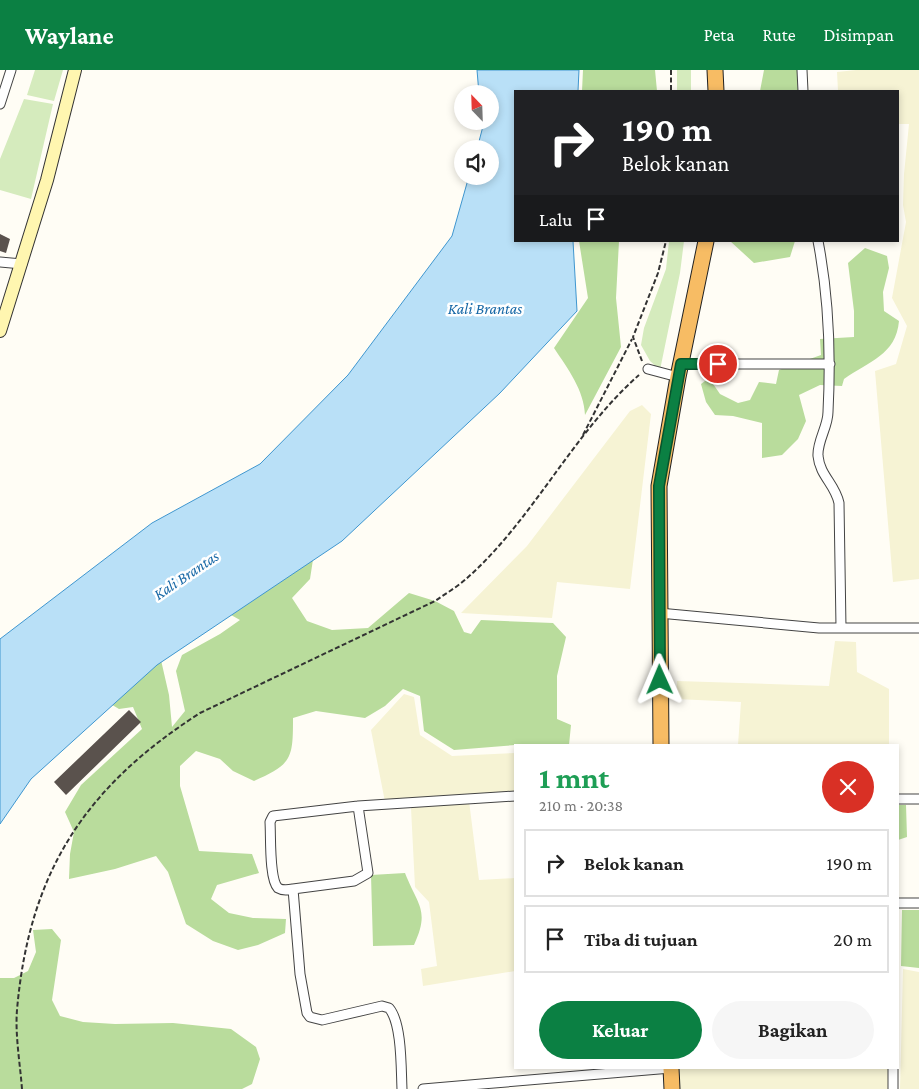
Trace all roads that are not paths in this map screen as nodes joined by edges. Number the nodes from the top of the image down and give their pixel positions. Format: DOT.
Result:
graph roads {
  1 [pos="12,70"];
  2 [pos="75,70"];
  3 [pos="715,70"];
  4 [pos="802,70"];
  5 [pos="716,90"];
  6 [pos="803,90"];
  7 [pos="0,104"];
  8 [pos="706,242"];
  9 [pos="818,242"];
  10 [pos="0,262"];
  11 [pos="22,264"];
  12 [pos="0,331"];
  13 [pos="830,364"];
  14 [pos="648,369"];
  15 [pos="679,370"];
  16 [pos="658,613"];
  17 [pos="841,627"];
  18 [pos="919,628"];
  19 [pos="661,744"];
  20 [pos="514,796"];
  21 [pos="899,799"];
  22 [pos="919,799"];
  23 [pos="358,806"];
  24 [pos="293,889"];
  25 [pos="899,903"];
  26 [pos="919,903"];
  27 [pos="659,1069"];
  28 [pos="671,1069"];
  29 [pos="893,1069"];
  30 [pos="402,1089"];
  31 [pos="423,1089"];
  32 [pos="672,1089"];
  33 [pos="893,1089"];
  1 -- 7 [label="street"];
  2 -- 11 [label="main road"];
  3 -- 5 [label="highway"];
  4 -- 6 [label="street"];
  8 -- 15 [label="highway"];
  9 -- 13 [label="street"];
  10 -- 11 [label="street"];
  11 -- 12 [label="main road"];
  13 -- 15 [label="street"];
  13 -- 17 [label="street"];
  14 -- 15 [label="street"];
  15 -- 16 [label="highway"];
  16 -- 17 [label="street"];
  16 -- 19 [label="highway"];
  17 -- 18 [label="street"];
  20 -- 23 [label="street"];
  21 -- 22 [label="street"];
  23 -- 24 [label="street"];
  23 -- 24 [label="street"];
  24 -- 30 [label="street"];
  25 -- 26 [label="street"];
  27 -- 31 [label="street"];
  28 -- 32 [label="highway"];
  29 -- 33 [label="street"];
}
